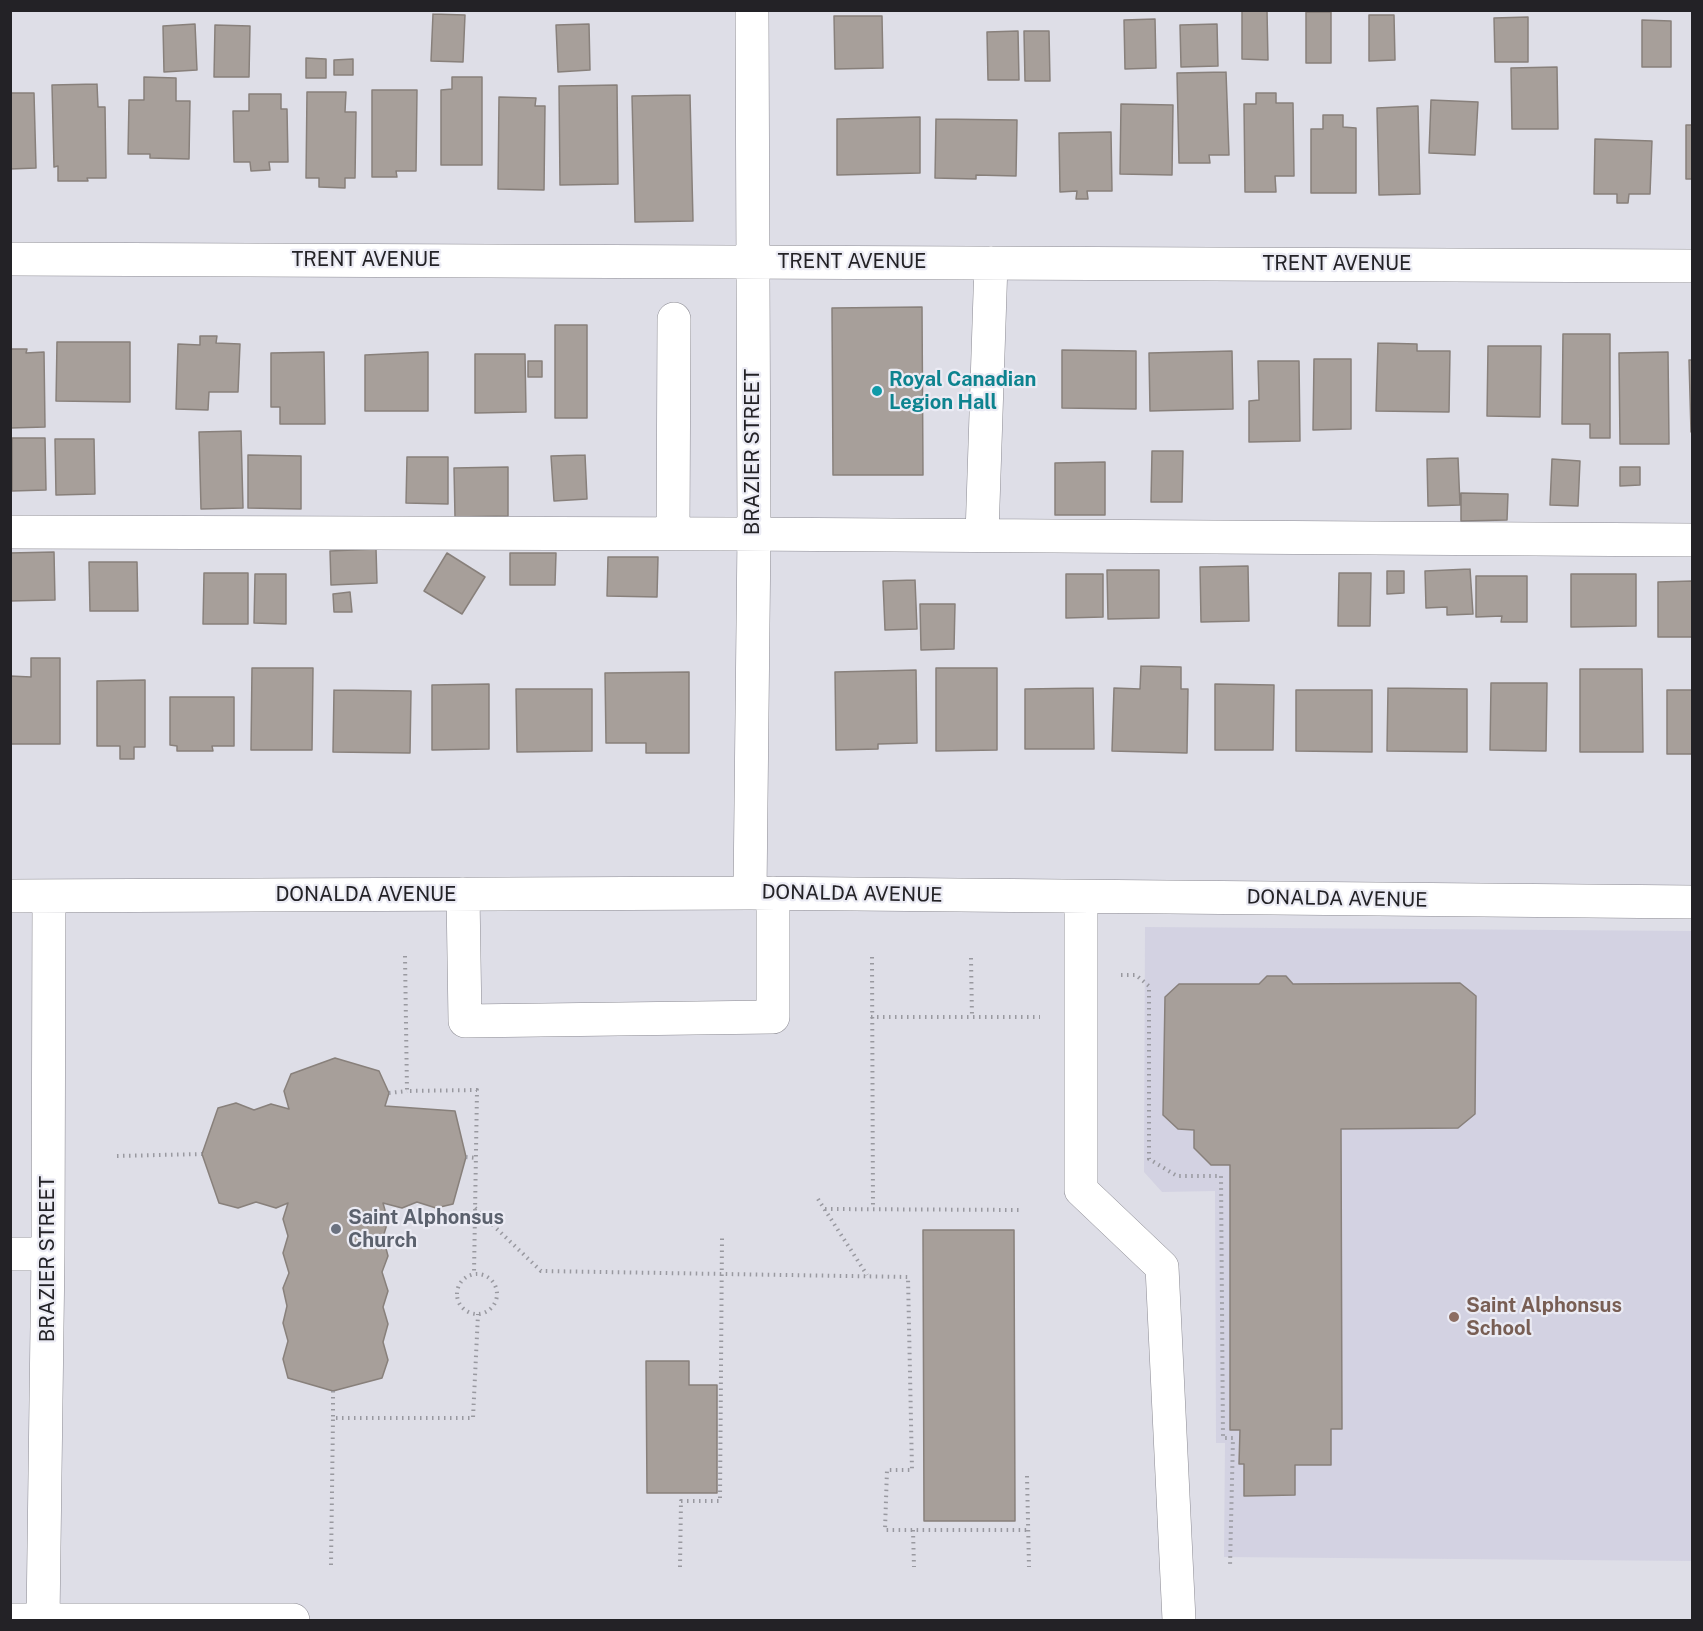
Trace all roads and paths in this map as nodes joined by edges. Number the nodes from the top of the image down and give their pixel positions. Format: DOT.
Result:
graph roads {
  1 [pos="752,10"];
  2 [pos="10,259"];
  3 [pos="753,262"];
  4 [pos="991,263"];
  5 [pos="1692,266"];
  6 [pos="674,319"];
  7 [pos="10,532"];
  8 [pos="673,534"];
  9 [pos="754,534"];
  10 [pos="982,536"];
  11 [pos="1692,540"];
  12 [pos="761,893"];
  13 [pos="463,894"];
  14 [pos="10,896"];
  15 [pos="49,897"];
  16 [pos="1081,897"];
  17 [pos="1692,902"];
  18 [pos="405,956"];
  19 [pos="872,957"];
  20 [pos="971,958"];
  21 [pos="1080,958"];
  22 [pos="871,1017"];
  23 [pos="972,1017"];
  24 [pos="1080,1017"];
  25 [pos="407,1091"];
  26 [pos="389,1093"];
  27 [pos="202,1154"];
  28 [pos="117,1156"];
  29 [pos="466,1157"];
  30 [pos="476,1158"];
  31 [pos="818,1199"];
  32 [pos="476,1208"];
  33 [pos="825,1209"];
  34 [pos="873,1209"];
  35 [pos="1020,1210"];
  36 [pos="722,1237"];
  37 [pos="10,1254"];
  38 [pos="48,1254"];
  39 [pos="474,1274"];
  40 [pos="721,1275"];
  41 [pos="868,1276"];
  42 [pos="478,1314"];
  43 [pos="333,1391"];
  44 [pos="333,1418"];
  45 [pos="1027,1476"];
  46 [pos="913,1530"];
  47 [pos="1028,1530"];
  48 [pos="331,1565"];
  49 [pos="914,1567"];
  50 [pos="1029,1567"];
  51 [pos="1230,1567"];
  52 [pos="680,1568"];
  53 [pos="10,1620"];
  54 [pos="43,1620"];
  55 [pos="293,1620"];
  56 [pos="1179,1620"];
  1 -- 3 [label="street, BRAZIER STREET"];
  2 -- 3 [label="street, TRENT AVENUE"];
  3 -- 4 [label="street, TRENT AVENUE"];
  3 -- 9 [label="street, BRAZIER STREET"];
  4 -- 5 [label="street, TRENT AVENUE"];
  4 -- 10 [label="street"];
  6 -- 8 [label="street"];
  7 -- 8 [label="street"];
  8 -- 9 [label="street"];
  9 -- 10 [label="street"];
  9 -- 12 [label="street, BRAZIER STREET"];
  10 -- 11 [label="street"];
  12 -- 13 [label="street, DONALDA AVENUE"];
  12 -- 13 [label="street, BRAZIER STREET"];
  12 -- 16 [label="street, DONALDA AVENUE"];
  13 -- 15 [label="street, DONALDA AVENUE"];
  14 -- 15 [label="street, DONALDA AVENUE"];
  15 -- 38 [label="street, BRAZIER STREET"];
  16 -- 17 [label="street, DONALDA AVENUE"];
  16 -- 21 [label="street"];
  18 -- 25 [label="path"];
  19 -- 22 [label="path"];
  20 -- 23 [label="path"];
  21 -- 24 [label="street"];
  21 -- 51 [label="path"];
  22 -- 23 [label="path"];
  22 -- 34 [label="path"];
  23 -- 24 [label="path"];
  24 -- 56 [label="street"];
  25 -- 26 [label="path"];
  25 -- 30 [label="path"];
  27 -- 28 [label="path"];
  29 -- 30 [label="path"];
  30 -- 32 [label="path"];
  31 -- 33 [label="path"];
  32 -- 39 [label="path"];
  32 -- 40 [label="path"];
  33 -- 34 [label="path"];
  33 -- 41 [label="path"];
  34 -- 35 [label="path"];
  36 -- 40 [label="path"];
  37 -- 38 [label="street"];
  38 -- 54 [label="street, BRAZIER STREET"];
  39 -- 42 [label="path"];
  39 -- 42 [label="path"];
  40 -- 41 [label="path"];
  40 -- 52 [label="path"];
  41 -- 46 [label="path"];
  42 -- 44 [label="path"];
  43 -- 44 [label="path"];
  44 -- 48 [label="path"];
  45 -- 47 [label="path"];
  46 -- 47 [label="path"];
  46 -- 49 [label="path"];
  47 -- 50 [label="path"];
  53 -- 54 [label="street"];
  54 -- 55 [label="street"];
}
